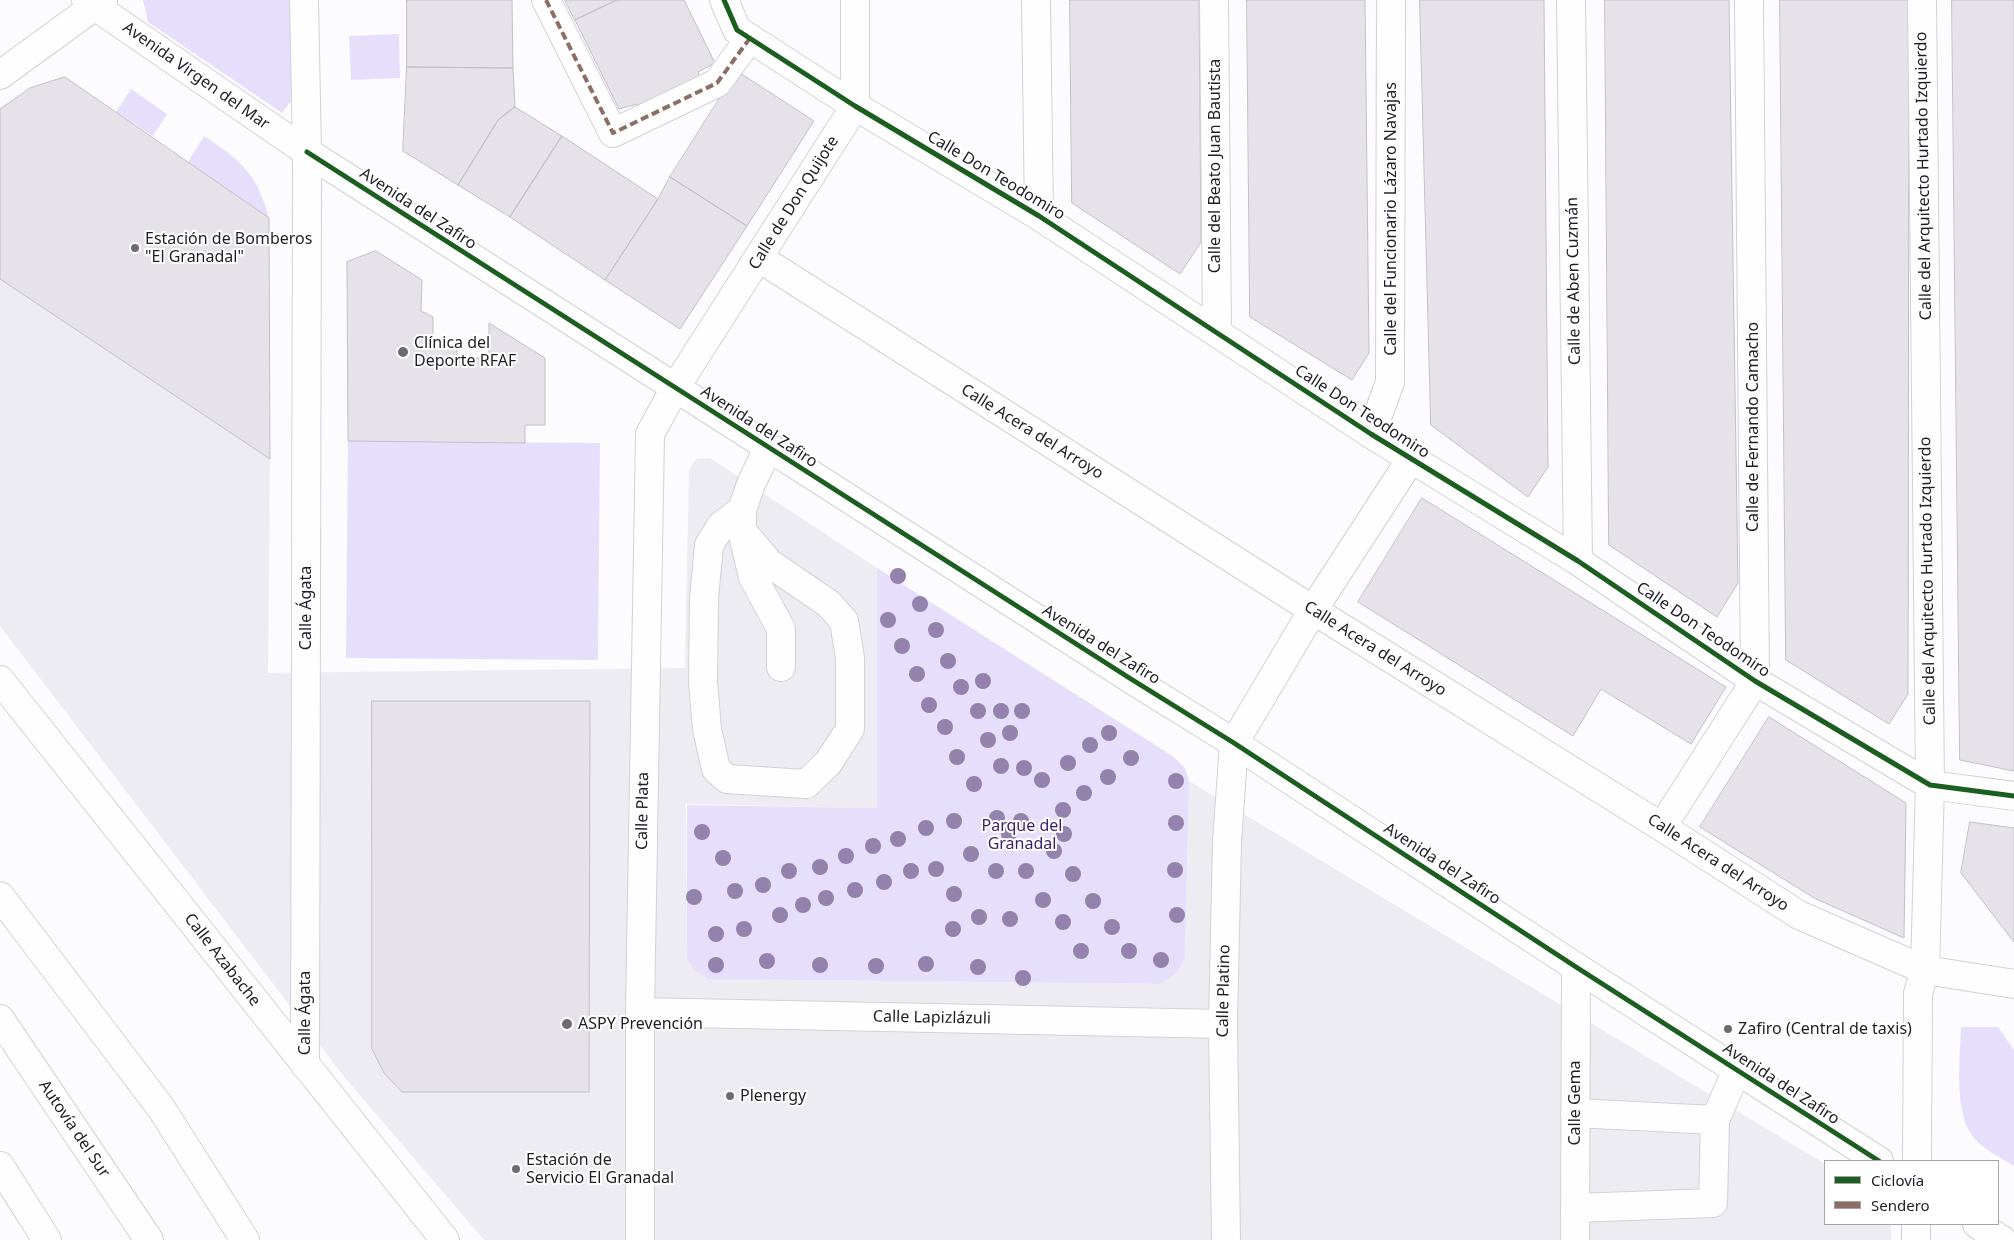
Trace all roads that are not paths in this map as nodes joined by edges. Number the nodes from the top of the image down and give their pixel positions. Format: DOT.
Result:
graph roads {
  1 [pos="304,0"];
  2 [pos="546,0"];
  3 [pos="724,0"];
  4 [pos="855,0"];
  5 [pos="1036,0"];
  6 [pos="1214,0"];
  7 [pos="1391,0"];
  8 [pos="1571,0"];
  9 [pos="1749,0"];
  10 [pos="1922,0"];
  11 [pos="95,2"];
  12 [pos="750,38"];
  13 [pos="0,75"];
  14 [pos="856,106"];
  15 [pos="306,152"];
  16 [pos="1039,216"];
  17 [pos="759,258"];
  18 [pos="1216,331"];
  19 [pos="675,388"];
  20 [pos="1371,434"];
  21 [pos="768,448"];
  22 [pos="1411,459"];
  23 [pos="742,520"];
  24 [pos="1578,561"];
  25 [pos="1313,610"];
  26 [pos="781,668"];
  27 [pos="0,680"];
  28 [pos="1755,682"];
  29 [pos="1234,743"];
  30 [pos="1930,785"];
  31 [pos="2014,796"];
  32 [pos="1662,827"];
  33 [pos="0,896"];
  34 [pos="1576,967"];
  35 [pos="1925,970"];
  36 [pos="2014,984"];
  37 [pos="640,1012"];
  38 [pos="0,1019"];
  39 [pos="1223,1024"];
  40 [pos="305,1065"];
  41 [pos="1737,1070"];
  42 [pos="161,1108"];
  43 [pos="1575,1113"];
  44 [pos="1715,1120"];
  45 [pos="1878,1160"];
  46 [pos="1917,1160"];
  47 [pos="0,1166"];
  48 [pos="1575,1208"];
  49 [pos="1916,1225"];
  50 [pos="1979,1225"];
  51 [pos="47,1240"];
  52 [pos="149,1240"];
  53 [pos="245,1240"];
  54 [pos="264,1240"];
  55 [pos="445,1240"];
  56 [pos="640,1240"];
  57 [pos="1226,1240"];
  58 [pos="1575,1240"];
  59 [pos="1916,1240"];
  60 [pos="2002,1240"];
  1 -- 15 [label="main road, Calle Ágata"];
  2 -- 12 [label="main road"];
  3 -- 12 [label="main road, Calle Don Teodomiro"];
  4 -- 14 [label="main road"];
  5 -- 16 [label="main road"];
  6 -- 18 [label="main road, Calle del Beato Juan Bautista"];
  7 -- 20 [label="main road, Calle del Funcionario Lázaro Navajas"];
  8 -- 24 [label="main road, Calle de Aben Cuzmán"];
  9 -- 28 [label="main road, Calle de Fernando Camacho"];
  10 -- 30 [label="main road, Calle del Arquitecto Hurtado Izquierdo"];
  11 -- 13 [label="main road"];
  11 -- 15 [label="main road, Avenida Virgen del Mar"];
  12 -- 14 [label="main road, Calle Don Teodomiro"];
  14 -- 16 [label="main road, Calle Don Teodomiro"];
  14 -- 17 [label="main road, Calle de Don Quijote"];
  15 -- 19 [label="main road, Avenida del Zafiro"];
  15 -- 40 [label="main road, Calle Ágata"];
  16 -- 18 [label="main road, Calle Don Teodomiro"];
  17 -- 19 [label="main road, Calle de Don Quijote"];
  17 -- 25 [label="main road, Calle Acera del Arroyo"];
  18 -- 20 [label="main road, Calle Don Teodomiro"];
  19 -- 21 [label="main road, Avenida del Zafiro"];
  19 -- 37 [label="main road, Calle Plata"];
  20 -- 22 [label="main road, Calle Don Teodomiro"];
  21 -- 23 [label="main road"];
  21 -- 29 [label="main road, Avenida del Zafiro"];
  22 -- 24 [label="main road, Calle Don Teodomiro"];
  22 -- 25 [label="main road"];
  23 -- 23 [label="main road"];
  23 -- 26 [label="main road"];
  24 -- 28 [label="main road, Calle Don Teodomiro"];
  25 -- 29 [label="main road"];
  25 -- 32 [label="main road, Calle Acera del Arroyo"];
  27 -- 40 [label="main road, Calle Azabache"];
  28 -- 30 [label="main road, Calle Don Teodomiro"];
  28 -- 32 [label="main road"];
  29 -- 34 [label="main road, Avenida del Zafiro"];
  29 -- 39 [label="main road, Calle Platino"];
  30 -- 31 [label="main road, Calle Don Teodomiro"];
  30 -- 35 [label="main road, Calle del Arquitecto Hurtado Izquierdo"];
  32 -- 35 [label="main road, Calle Acera del Arroyo"];
  33 -- 42 [label="main road"];
  34 -- 41 [label="main road, Avenida del Zafiro"];
  34 -- 43 [label="main road, Calle Gema"];
  35 -- 36 [label="main road, Calle Acera del Arroyo"];
  35 -- 46 [label="main road, Calle del Arquitecto Hurtado Izquierdo"];
  37 -- 39 [label="main road, Calle Lapizlázuli"];
  37 -- 56 [label="main road, Calle Plata"];
  38 -- 52 [label="main road, Autovía del Sur"];
  39 -- 57 [label="main road, Calle Platino"];
  40 -- 55 [label="main road, Calle Azabache"];
  41 -- 44 [label="main road"];
  41 -- 45 [label="main road, Avenida del Zafiro"];
  42 -- 53 [label="main road"];
  42 -- 54 [label="main road"];
  43 -- 44 [label="main road"];
  43 -- 48 [label="main road, Calle Gema"];
  44 -- 48 [label="main road"];
  47 -- 51 [label="main road"];
  48 -- 58 [label="main road, Calle Gema"];
  49 -- 59 [label="main road"];
  50 -- 60 [label="main road"];
}
